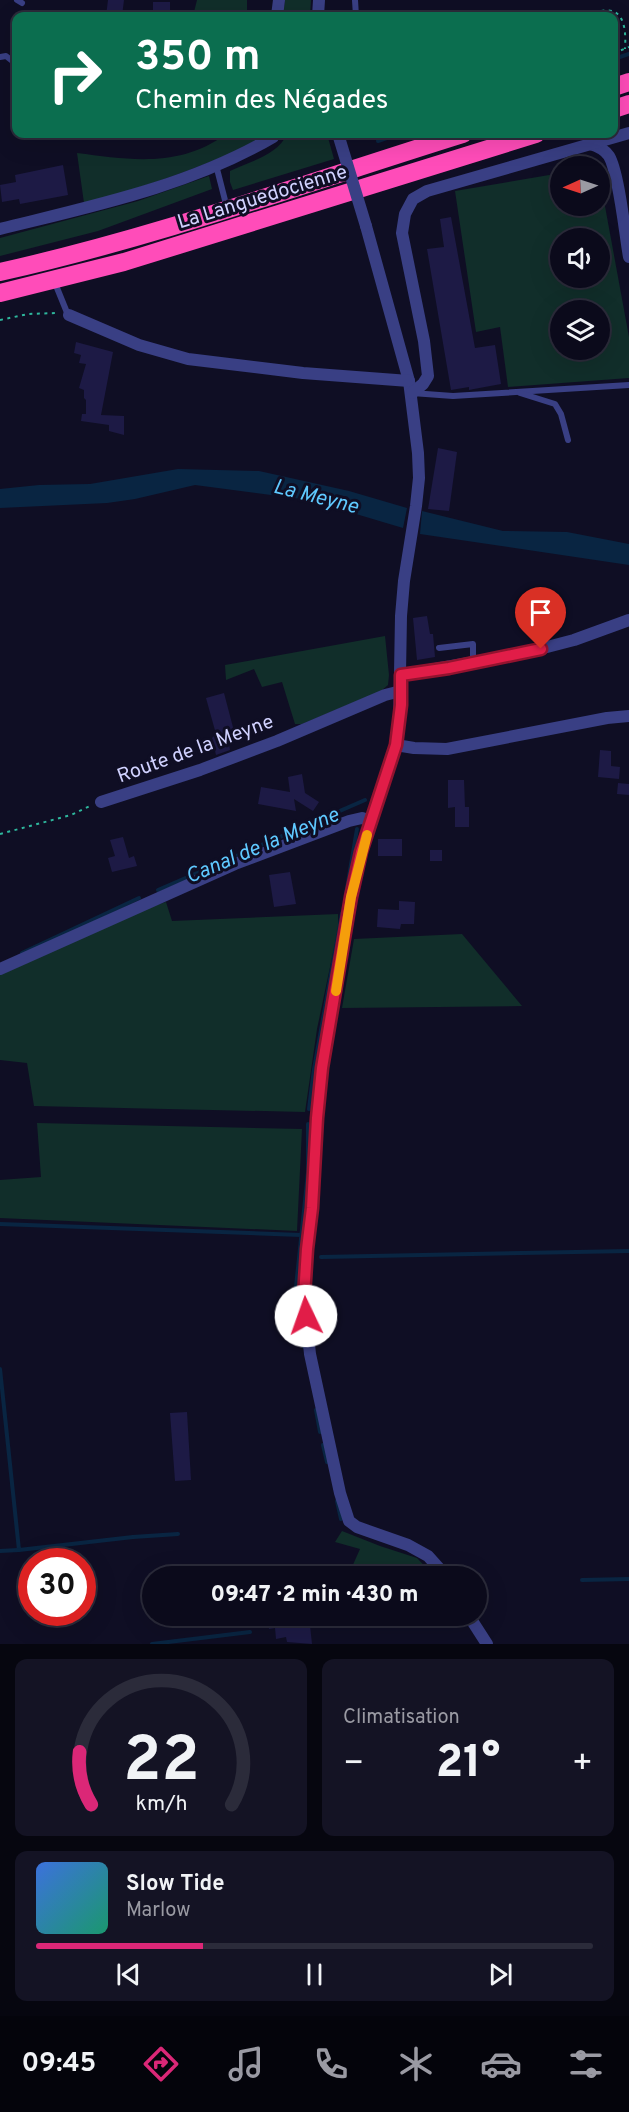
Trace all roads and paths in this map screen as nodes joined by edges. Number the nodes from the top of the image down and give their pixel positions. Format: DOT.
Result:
graph roads {
  1 [pos="594,12"];
  2 [pos="617,12"];
  3 [pos="618,13"];
  4 [pos="627,48"];
  5 [pos="271,138"];
  6 [pos="339,138"];
  7 [pos="450,138"];
  8 [pos="523,138"];
  9 [pos="611,138"];
  10 [pos="590,144"];
  11 [pos="216,165"];
  12 [pos="228,208"];
  13 [pos="0,229"];
  14 [pos="629,257"];
  15 [pos="0,272"];
  16 [pos="54,281"];
  17 [pos="0,293"];
  18 [pos="69,315"];
  19 [pos="0,320"];
  20 [pos="629,385"];
  21 [pos="410,387"];
  22 [pos="516,392"];
  23 [pos="568,440"];
  24 [pos="629,620"];
  25 [pos="439,648"];
  26 [pos="473,663"];
  27 [pos="401,675"];
  28 [pos="401,691"];
  29 [pos="629,716"];
  30 [pos="396,745"];
  31 [pos="101,802"];
  32 [pos="371,820"];
  33 [pos="0,834"];
  34 [pos="0,969"];
  35 [pos="437,1566"];
  36 [pos="475,1626"];
  37 [pos="487,1644"];
  1 -- 2 [label="path"];
  3 -- 4 [label="path"];
  5 -- 11 [label="street"];
  6 -- 21 [label="street, bridge"];
  7 -- 12 [label="highway, La Languedocienne"];
  8 -- 16 [label="highway, La Languedocienne"];
  9 -- 10 [label="street"];
  10 -- 14 [label="street"];
  10 -- 21 [label="street"];
  11 -- 12 [label="lane"];
  11 -- 13 [label="street"];
  12 -- 15 [label="highway, La Languedocienne"];
  16 -- 17 [label="highway, La Languedocienne"];
  16 -- 18 [label="lane"];
  18 -- 19 [label="path"];
  18 -- 21 [label="street"];
  20 -- 22 [label="lane"];
  21 -- 22 [label="lane"];
  21 -- 27 [label="street"];
  22 -- 23 [label="lane"];
  24 -- 26 [label="street"];
  25 -- 26 [label="lane"];
  26 -- 27 [label="street"];
  27 -- 28 [label="street"];
  28 -- 30 [label="street"];
  28 -- 31 [label="street, Route de la Meyne"];
  29 -- 30 [label="street"];
  30 -- 32 [label="street"];
  31 -- 33 [label="path, Route de la Meyne"];
  32 -- 34 [label="street"];
  32 -- 35 [label="street"];
  36 -- 37 [label="street"];
}
